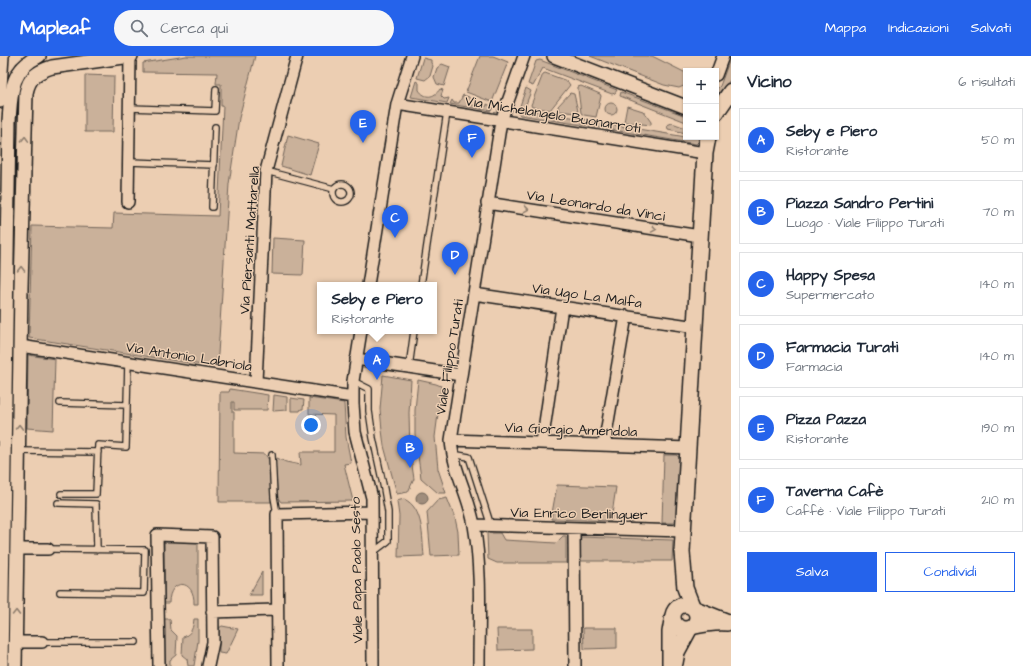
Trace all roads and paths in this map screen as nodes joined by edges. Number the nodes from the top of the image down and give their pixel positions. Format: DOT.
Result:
graph roads {
  1 [pos="3,56"];
  2 [pos="131,56"];
  3 [pos="297,56"];
  4 [pos="412,56"];
  5 [pos="524,56"];
  6 [pos="554,56"];
  7 [pos="723,56"];
  8 [pos="37,57"];
  9 [pos="2,67"];
  10 [pos="719,68"];
  11 [pos="44,70"];
  12 [pos="16,76"];
  13 [pos="28,84"];
  14 [pos="216,89"];
  15 [pos="731,91"];
  16 [pos="0,102"];
  17 [pos="682,102"];
  18 [pos="397,104"];
  19 [pos="130,108"];
  20 [pos="719,109"];
  21 [pos="447,112"];
  22 [pos="501,121"];
  23 [pos="215,127"];
  24 [pos="707,140"];
  25 [pos="705,153"];
  26 [pos="129,162"];
  27 [pos="214,165"];
  28 [pos="4,167"];
  29 [pos="24,167"];
  30 [pos="266,171"];
  31 [pos="334,189"];
  32 [pos="128,202"];
  33 [pos="487,203"];
  34 [pos="212,207"];
  35 [pos="700,236"];
  36 [pos="368,282"];
  37 [pos="421,282"];
  38 [pos="21,288"];
  39 [pos="474,294"];
  40 [pos="5,300"];
  41 [pos="562,307"];
  42 [pos="20,311"];
  43 [pos="626,316"];
  44 [pos="696,326"];
  45 [pos="360,334"];
  46 [pos="414,334"];
  47 [pos="20,346"];
  48 [pos="356,359"];
  49 [pos="128,362"];
  50 [pos="409,367"];
  51 [pos="461,375"];
  52 [pos="256,382"];
  53 [pos="353,382"];
  54 [pos="353,397"];
  55 [pos="60,403"];
  56 [pos="127,404"];
  57 [pos="451,440"];
  58 [pos="542,443"];
  59 [pos="604,445"];
  60 [pos="689,448"];
  61 [pos="18,451"];
  62 [pos="98,452"];
  63 [pos="452,454"];
  64 [pos="272,455"];
  65 [pos="3,471"];
  66 [pos="18,480"];
  67 [pos="61,494"];
  68 [pos="58,503"];
  69 [pos="372,512"];
  70 [pos="277,514"];
  71 [pos="474,525"];
  72 [pos="491,526"];
  73 [pos="574,528"];
  74 [pos="683,531"];
  75 [pos="48,549"];
  76 [pos="97,550"];
  77 [pos="682,552"];
  78 [pos="372,553"];
  79 [pos="17,555"];
  80 [pos="1,562"];
  81 [pos="60,592"];
  82 [pos="692,606"];
  83 [pos="277,610"];
  84 [pos="674,611"];
  85 [pos="212,612"];
  86 [pos="731,623"];
  87 [pos="690,628"];
  88 [pos="15,642"];
  89 [pos="42,642"];
  90 [pos="136,642"];
  91 [pos="1,666"];
  92 [pos="15,666"];
  93 [pos="159,666"];
  94 [pos="208,666"];
  95 [pos="278,666"];
  96 [pos="373,666"];
  97 [pos="479,666"];
  98 [pos="575,666"];
  99 [pos="670,666"];
  100 [pos="675,666"];
  1 -- 9 [label="street"];
  2 -- 11 [label="street"];
  2 -- 19 [label="street"];
  3 -- 30 [label="street, Via Piersanti Mattarella"];
  4 -- 18 [label="street"];
  5 -- 22 [label="street, Viale Filippo Turati"];
  6 -- 17 [label="street"];
  7 -- 10 [label="street"];
  8 -- 11 [label="street"];
  8 -- 12 [label="street"];
  9 -- 12 [label="street"];
  9 -- 16 [label="street"];
  11 -- 13 [label="street"];
  12 -- 13 [label="street"];
  12 -- 28 [label="street"];
  29 -- 13 [label="street, one-way"];
  14 -- 19 [label="lane"];
  15 -- 20 [label="main road"];
  18 -- 21 [label="street, Via Michelangelo Buonarroti"];
  18 -- 36 [label="street"];
  19 -- 26 [label="street"];
  21 -- 22 [label="street, Via Michelangelo Buonarroti"];
  21 -- 37 [label="lane"];
  22 -- 25 [label="street, Via Michelangelo Buonarroti"];
  22 -- 33 [label="street, Viale Filippo Turati"];
  23 -- 27 [label="lane"];
  24 -- 25 [label="main road"];
  25 -- 35 [label="main road"];
  26 -- 27 [label="lane"];
  26 -- 32 [label="street"];
  27 -- 34 [label="lane"];
  28 -- 29 [label="street"];
  28 -- 40 [label="street"];
  38 -- 29 [label="street, one-way"];
  30 -- 31 [label="lane"];
  30 -- 52 [label="street, Via Piersanti Mattarella"];
  33 -- 35 [label="street, Via Leonardo da Vinci, one-way"];
  33 -- 39 [label="street, Viale Filippo Turati"];
  35 -- 44 [label="main road"];
  38 -- 40 [label="street"];
  38 -- 42 [label="street"];
  39 -- 41 [label="street, Via Ugo La Malfa"];
  39 -- 51 [label="street, Viale Filippo Turati"];
  40 -- 42 [label="street"];
  40 -- 65 [label="street"];
  41 -- 43 [label="street, Via Ugo La Malfa"];
  41 -- 58 [label="street"];
  42 -- 47 [label="street"];
  43 -- 44 [label="street, Via Ugo La Malfa"];
  43 -- 59 [label="street"];
  44 -- 60 [label="main road"];
  45 -- 48 [label="street, Viale Papa Paolo Sesto"];
  46 -- 50 [label="lane"];
  47 -- 49 [label="street, Via Antonio Labriola"];
  61 -- 47 [label="street, one-way"];
  48 -- 50 [label="street"];
  48 -- 53 [label="street, Viale Papa Paolo Sesto"];
  49 -- 52 [label="street, Via Antonio Labriola"];
  49 -- 56 [label="lane"];
  50 -- 51 [label="street"];
  51 -- 57 [label="street, Viale Filippo Turati"];
  52 -- 54 [label="street, Via Antonio Labriola"];
  53 -- 54 [label="street, Viale Papa Paolo Sesto"];
  53 -- 78 [label="lane"];
  54 -- 69 [label="street, Viale Papa Paolo Sesto"];
  55 -- 56 [label="lane"];
  56 -- 62 [label="lane"];
  57 -- 58 [label="street, Via Giorgio Amendola"];
  57 -- 63 [label="street, Viale Filippo Turati"];
  58 -- 59 [label="street, Via Giorgio Amendola"];
  59 -- 60 [label="street, Via Giorgio Amendola"];
  60 -- 74 [label="main road"];
  61 -- 62 [label="lane"];
  61 -- 66 [label="street"];
  62 -- 67 [label="lane"];
  63 -- 71 [label="street, Viale Filippo Turati"];
  63 -- 72 [label="lane"];
  64 -- 70 [label="lane"];
  65 -- 66 [label="street"];
  65 -- 80 [label="street"];
  66 -- 79 [label="street"];
  68 -- 76 [label="lane"];
  69 -- 70 [label="street"];
  69 -- 78 [label="street, Viale Papa Paolo Sesto"];
  70 -- 83 [label="street"];
  71 -- 72 [label="street, Via Enrico Berlinguer"];
  71 -- 97 [label="street, Viale Filippo Turati"];
  72 -- 73 [label="street, Via Enrico Berlinguer"];
  73 -- 74 [label="street, Via Enrico Berlinguer"];
  73 -- 98 [label="street"];
  74 -- 77 [label="main road"];
  75 -- 76 [label="lane"];
  75 -- 79 [label="street"];
  76 -- 81 [label="lane"];
  77 -- 82 [label="main road"];
  77 -- 84 [label="main road"];
  78 -- 96 [label="street, Viale Papa Paolo Sesto"];
  79 -- 80 [label="street"];
  88 -- 79 [label="street, one-way"];
  80 -- 91 [label="street"];
  82 -- 84 [label="main road"];
  82 -- 86 [label="street"];
  82 -- 87 [label="main road"];
  83 -- 85 [label="street"];
  83 -- 95 [label="street"];
  84 -- 87 [label="main road"];
  84 -- 99 [label="main road"];
  85 -- 93 [label="street"];
  85 -- 94 [label="street"];
  86 -- 87 [label="street"];
  87 -- 100 [label="main road"];
  88 -- 89 [label="street"];
  88 -- 92 [label="street"];
  89 -- 90 [label="lane"];
}
